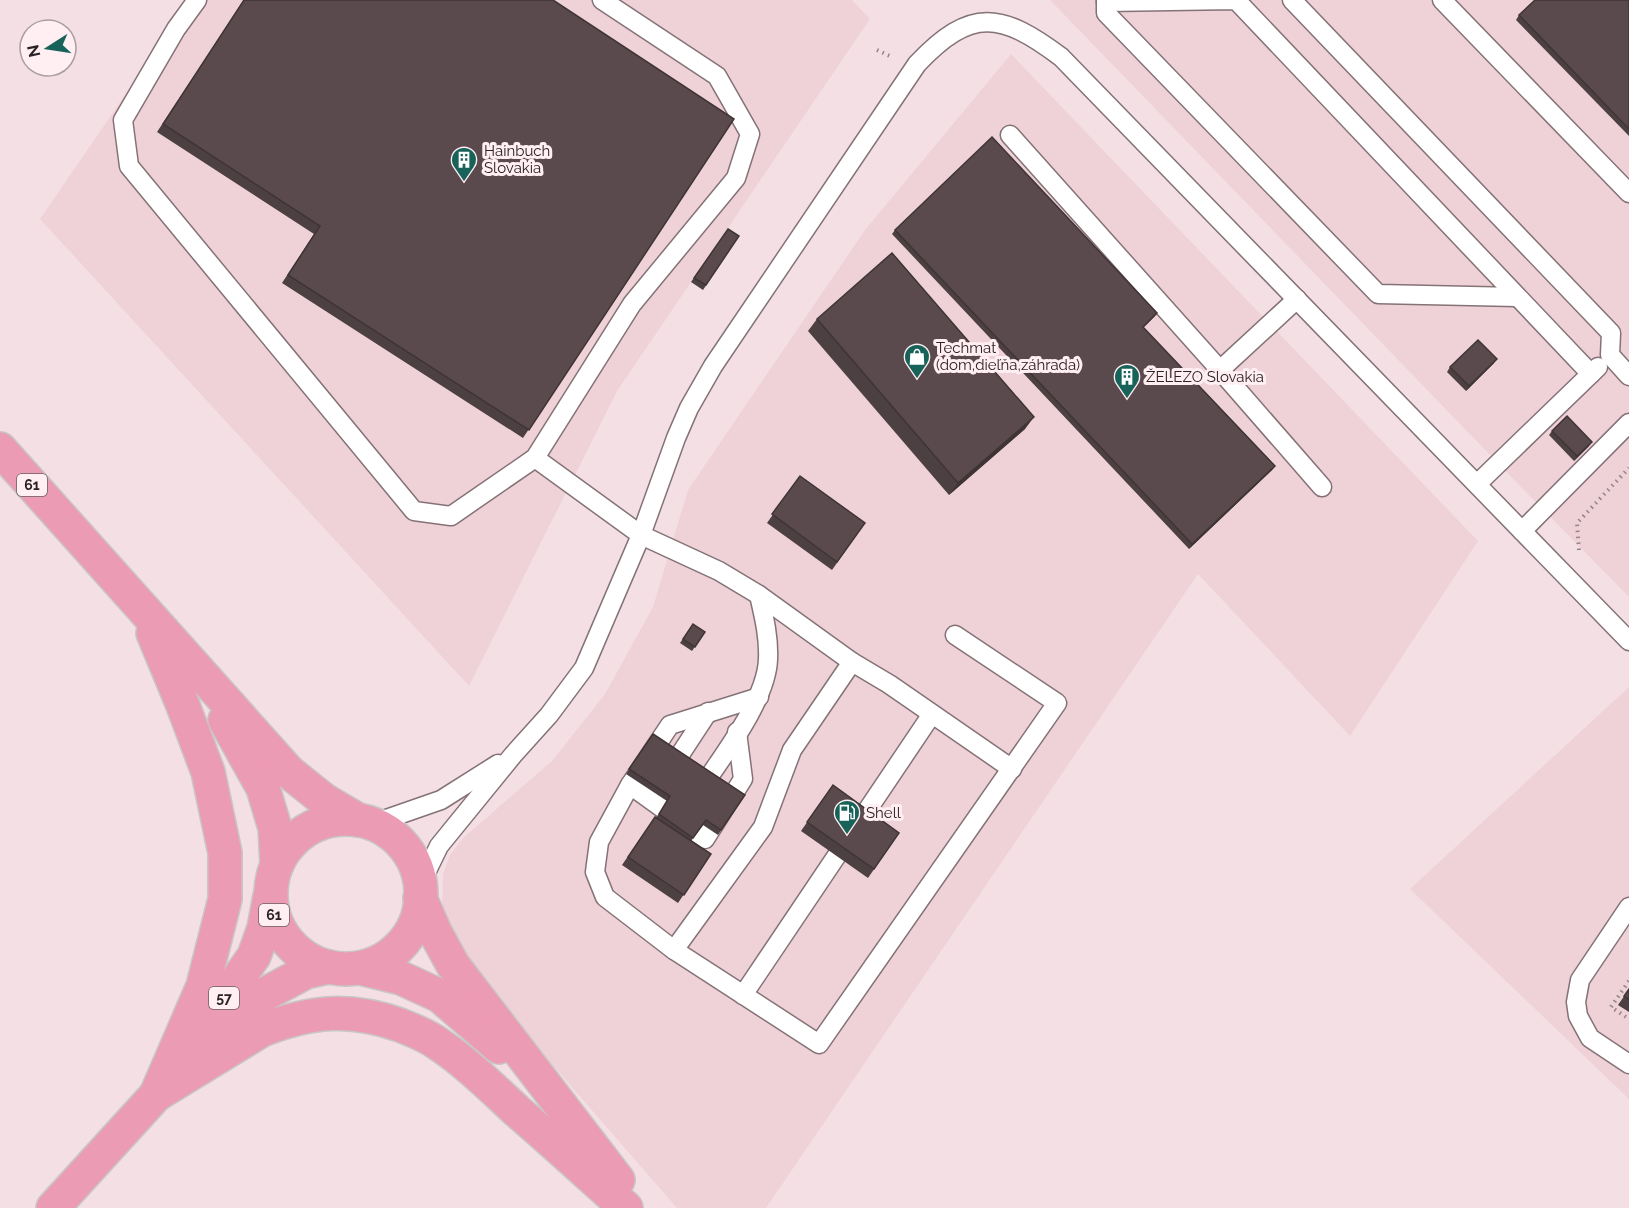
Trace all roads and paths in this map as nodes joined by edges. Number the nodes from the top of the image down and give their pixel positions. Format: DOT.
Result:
graph roads {
  1 [pos="197,0"];
  2 [pos="602,0"];
  3 [pos="1292,0"];
  4 [pos="1442,0"];
  5 [pos="1106,1"];
  6 [pos="1010,135"];
  7 [pos="1629,193"];
  8 [pos="1517,297"];
  9 [pos="1297,299"];
  10 [pos="1610,355"];
  11 [pos="1220,370"];
  12 [pos="1591,374"];
  13 [pos="1629,376"];
  14 [pos="1629,423"];
  15 [pos="0,449"];
  16 [pos="535,458"];
  17 [pos="1629,468"];
  18 [pos="1477,484"];
  19 [pos="1322,487"];
  20 [pos="1522,531"];
  21 [pos="641,536"];
  22 [pos="1567,577"];
  23 [pos="759,595"];
  24 [pos="143,609"];
  25 [pos="1626,630"];
  26 [pos="955,634"];
  27 [pos="852,662"];
  28 [pos="194,667"];
  29 [pos="759,697"];
  30 [pos="708,712"];
  31 [pos="932,714"];
  32 [pos="737,732"];
  33 [pos="513,755"];
  34 [pos="1012,769"];
  35 [pos="630,785"];
  36 [pos="651,800"];
  37 [pos="680,821"];
  38 [pos="365,822"];
  39 [pos="274,877"];
  40 [pos="420,891"];
  41 [pos="1629,908"];
  42 [pos="674,950"];
  43 [pos="345,968"];
  44 [pos="1629,981"];
  45 [pos="743,995"];
  46 [pos="1629,1019"];
  47 [pos="1629,1064"];
  48 [pos="548,1089"];
  49 [pos="156,1095"];
  50 [pos="53,1208"];
  51 [pos="626,1208"];
  52 [pos="639,1208"];
  1 -- 16 [label="lane"];
  2 -- 16 [label="lane"];
  3 -- 10 [label="lane"];
  4 -- 7 [label="lane"];
  5 -- 8 [label="lane"];
  5 -- 8 [label="lane"];
  6 -- 11 [label="lane"];
  8 -- 12 [label="lane"];
  9 -- 11 [label="lane"];
  9 -- 18 [label="lane"];
  9 -- 21 [label="lane"];
  10 -- 12 [label="lane"];
  10 -- 13 [label="lane"];
  11 -- 19 [label="lane"];
  12 -- 18 [label="lane"];
  14 -- 20 [label="lane"];
  15 -- 24 [label="main road, 61"];
  16 -- 21 [label="lane"];
  17 -- 22 [label="path"];
  18 -- 20 [label="lane"];
  20 -- 22 [label="lane"];
  21 -- 23 [label="lane"];
  21 -- 33 [label="lane"];
  22 -- 25 [label="lane"];
  23 -- 27 [label="lane"];
  23 -- 29 [label="lane"];
  24 -- 28 [label="main road, 61"];
  24 -- 49 [label="main road"];
  26 -- 34 [label="lane"];
  27 -- 31 [label="lane"];
  27 -- 42 [label="lane"];
  28 -- 38 [label="main road, 61"];
  28 -- 39 [label="main road, 61"];
  29 -- 30 [label="lane"];
  29 -- 32 [label="lane"];
  30 -- 35 [label="lane"];
  30 -- 36 [label="lane"];
  31 -- 34 [label="lane"];
  31 -- 45 [label="lane"];
  32 -- 37 [label="lane"];
  32 -- 37 [label="lane"];
  33 -- 38 [label="lane"];
  33 -- 40 [label="lane"];
  34 -- 45 [label="lane"];
  35 -- 36 [label="lane"];
  35 -- 42 [label="lane"];
  36 -- 37 [label="lane"];
  38 -- 39 [label="main road"];
  38 -- 40 [label="main road, 61"];
  39 -- 43 [label="main road, 61"];
  39 -- 49 [label="main road, 57"];
  40 -- 43 [label="main road"];
  40 -- 48 [label="main road, 61"];
  41 -- 47 [label="lane"];
  42 -- 45 [label="lane"];
  43 -- 48 [label="main road, 61"];
  43 -- 49 [label="main road, 57"];
  44 -- 46 [label="path"];
  48 -- 52 [label="main road, 61"];
  49 -- 50 [label="main road, 57"];
  49 -- 51 [label="main road"];
}
